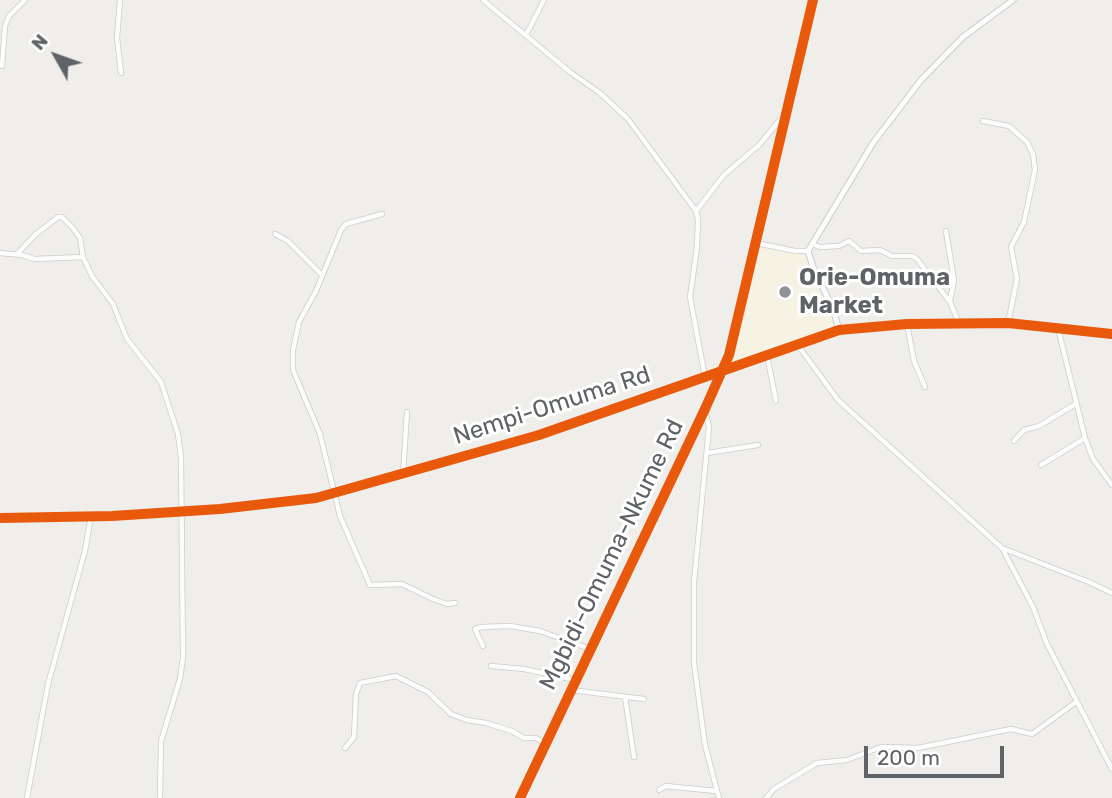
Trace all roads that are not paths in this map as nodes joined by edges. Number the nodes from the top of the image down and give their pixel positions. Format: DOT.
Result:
graph roads {
  1 [pos="25,0"];
  2 [pos="120,0"];
  3 [pos="483,0"];
  4 [pos="544,0"];
  5 [pos="814,0"];
  6 [pos="1013,0"];
  7 [pos="526,35"];
  8 [pos="2,66"];
  9 [pos="121,73"];
  10 [pos="786,119"];
  11 [pos="983,121"];
  12 [pos="696,211"];
  13 [pos="382,214"];
  14 [pos="946,230"];
  15 [pos="275,234"];
  16 [pos="757,243"];
  17 [pos="812,244"];
  18 [pos="808,251"];
  19 [pos="0,253"];
  20 [pos="17,254"];
  21 [pos="83,257"];
  22 [pos="323,275"];
  23 [pos="950,302"];
  24 [pos="959,323"];
  25 [pos="1008,323"];
  26 [pos="907,324"];
  27 [pos="1058,328"];
  28 [pos="839,330"];
  29 [pos="1112,334"];
  30 [pos="797,344"];
  31 [pos="767,355"];
  32 [pos="722,371"];
  33 [pos="705,377"];
  34 [pos="925,387"];
  35 [pos="776,401"];
  36 [pos="1077,403"];
  37 [pos="705,409"];
  38 [pos="407,412"];
  39 [pos="1085,438"];
  40 [pos="1014,442"];
  41 [pos="758,445"];
  42 [pos="707,453"];
  43 [pos="1041,465"];
  44 [pos="402,475"];
  45 [pos="1112,485"];
  46 [pos="333,492"];
  47 [pos="181,511"];
  48 [pos="91,516"];
  49 [pos="0,519"];
  50 [pos="1002,548"];
  51 [pos="1112,593"];
  52 [pos="455,603"];
  53 [pos="483,646"];
  54 [pos="590,649"];
  55 [pos="491,666"];
  56 [pos="576,680"];
  57 [pos="571,690"];
  58 [pos="625,697"];
  59 [pos="644,699"];
  60 [pos="1076,702"];
  61 [pos="545,744"];
  62 [pos="345,748"];
  63 [pos="634,757"];
  64 [pos="1112,769"];
  65 [pos="659,790"];
  66 [pos="716,791"];
  67 [pos="27,798"];
  68 [pos="160,798"];
  69 [pos="520,798"];
  70 [pos="719,798"];
  71 [pos="766,798"];
  1 -- 8 [label="street"];
  2 -- 9 [label="street"];
  3 -- 7 [label="street"];
  4 -- 7 [label="street"];
  5 -- 10 [label="street, Mgbidi-Omuma-Nkume Rd"];
  6 -- 17 [label="street"];
  7 -- 12 [label="street"];
  10 -- 12 [label="street"];
  10 -- 16 [label="street, Mgbidi-Omuma-Nkume Rd"];
  11 -- 25 [label="street"];
  12 -- 33 [label="street"];
  13 -- 22 [label="street"];
  14 -- 23 [label="street"];
  15 -- 22 [label="street"];
  16 -- 18 [label="street"];
  16 -- 32 [label="street, Mgbidi-Omuma-Nkume Rd"];
  17 -- 18 [label="street"];
  17 -- 23 [label="street"];
  18 -- 28 [label="street"];
  19 -- 20 [label="street"];
  20 -- 21 [label="street"];
  20 -- 21 [label="street"];
  21 -- 47 [label="street"];
  22 -- 46 [label="street"];
  23 -- 24 [label="street"];
  24 -- 25 [label="street, Nempi-Omuma Rd"];
  24 -- 26 [label="street, Nempi-Omuma Rd"];
  25 -- 27 [label="street, Nempi-Omuma Rd"];
  26 -- 28 [label="street, Nempi-Omuma Rd"];
  26 -- 34 [label="street"];
  27 -- 29 [label="street, Nempi-Omuma Rd"];
  27 -- 36 [label="street"];
  28 -- 30 [label="street, Nempi-Omuma Rd"];
  30 -- 31 [label="street, Nempi-Omuma Rd"];
  30 -- 50 [label="street"];
  31 -- 32 [label="street, Nempi-Omuma Rd"];
  31 -- 35 [label="street"];
  32 -- 33 [label="street, Nempi-Omuma Rd"];
  32 -- 37 [label="street, Mgbidi-Omuma-Nkume Rd"];
  33 -- 44 [label="street, Nempi-Omuma Rd"];
  36 -- 39 [label="street"];
  36 -- 40 [label="street"];
  37 -- 42 [label="street"];
  37 -- 54 [label="street, Mgbidi-Omuma-Nkume Rd"];
  38 -- 44 [label="street"];
  39 -- 43 [label="street"];
  39 -- 45 [label="street"];
  41 -- 42 [label="street"];
  42 -- 66 [label="street"];
  44 -- 46 [label="street, Nempi-Omuma Rd"];
  46 -- 47 [label="street, Nempi-Omuma Rd"];
  46 -- 52 [label="street"];
  47 -- 48 [label="street, Nempi-Omuma Rd"];
  47 -- 68 [label="street"];
  48 -- 49 [label="street, Nempi-Omuma Rd"];
  48 -- 67 [label="street"];
  50 -- 51 [label="street"];
  50 -- 60 [label="street"];
  53 -- 54 [label="street"];
  54 -- 56 [label="street, Mgbidi-Omuma-Nkume Rd"];
  55 -- 56 [label="street"];
  56 -- 57 [label="street, Mgbidi-Omuma-Nkume Rd"];
  57 -- 58 [label="street"];
  57 -- 61 [label="street, Mgbidi-Omuma-Nkume Rd"];
  58 -- 59 [label="street"];
  58 -- 63 [label="street"];
  60 -- 64 [label="street"];
  60 -- 71 [label="street"];
  61 -- 62 [label="street"];
  61 -- 69 [label="street, Mgbidi-Omuma-Nkume Rd"];
  65 -- 66 [label="street"];
  66 -- 70 [label="street"];
}
